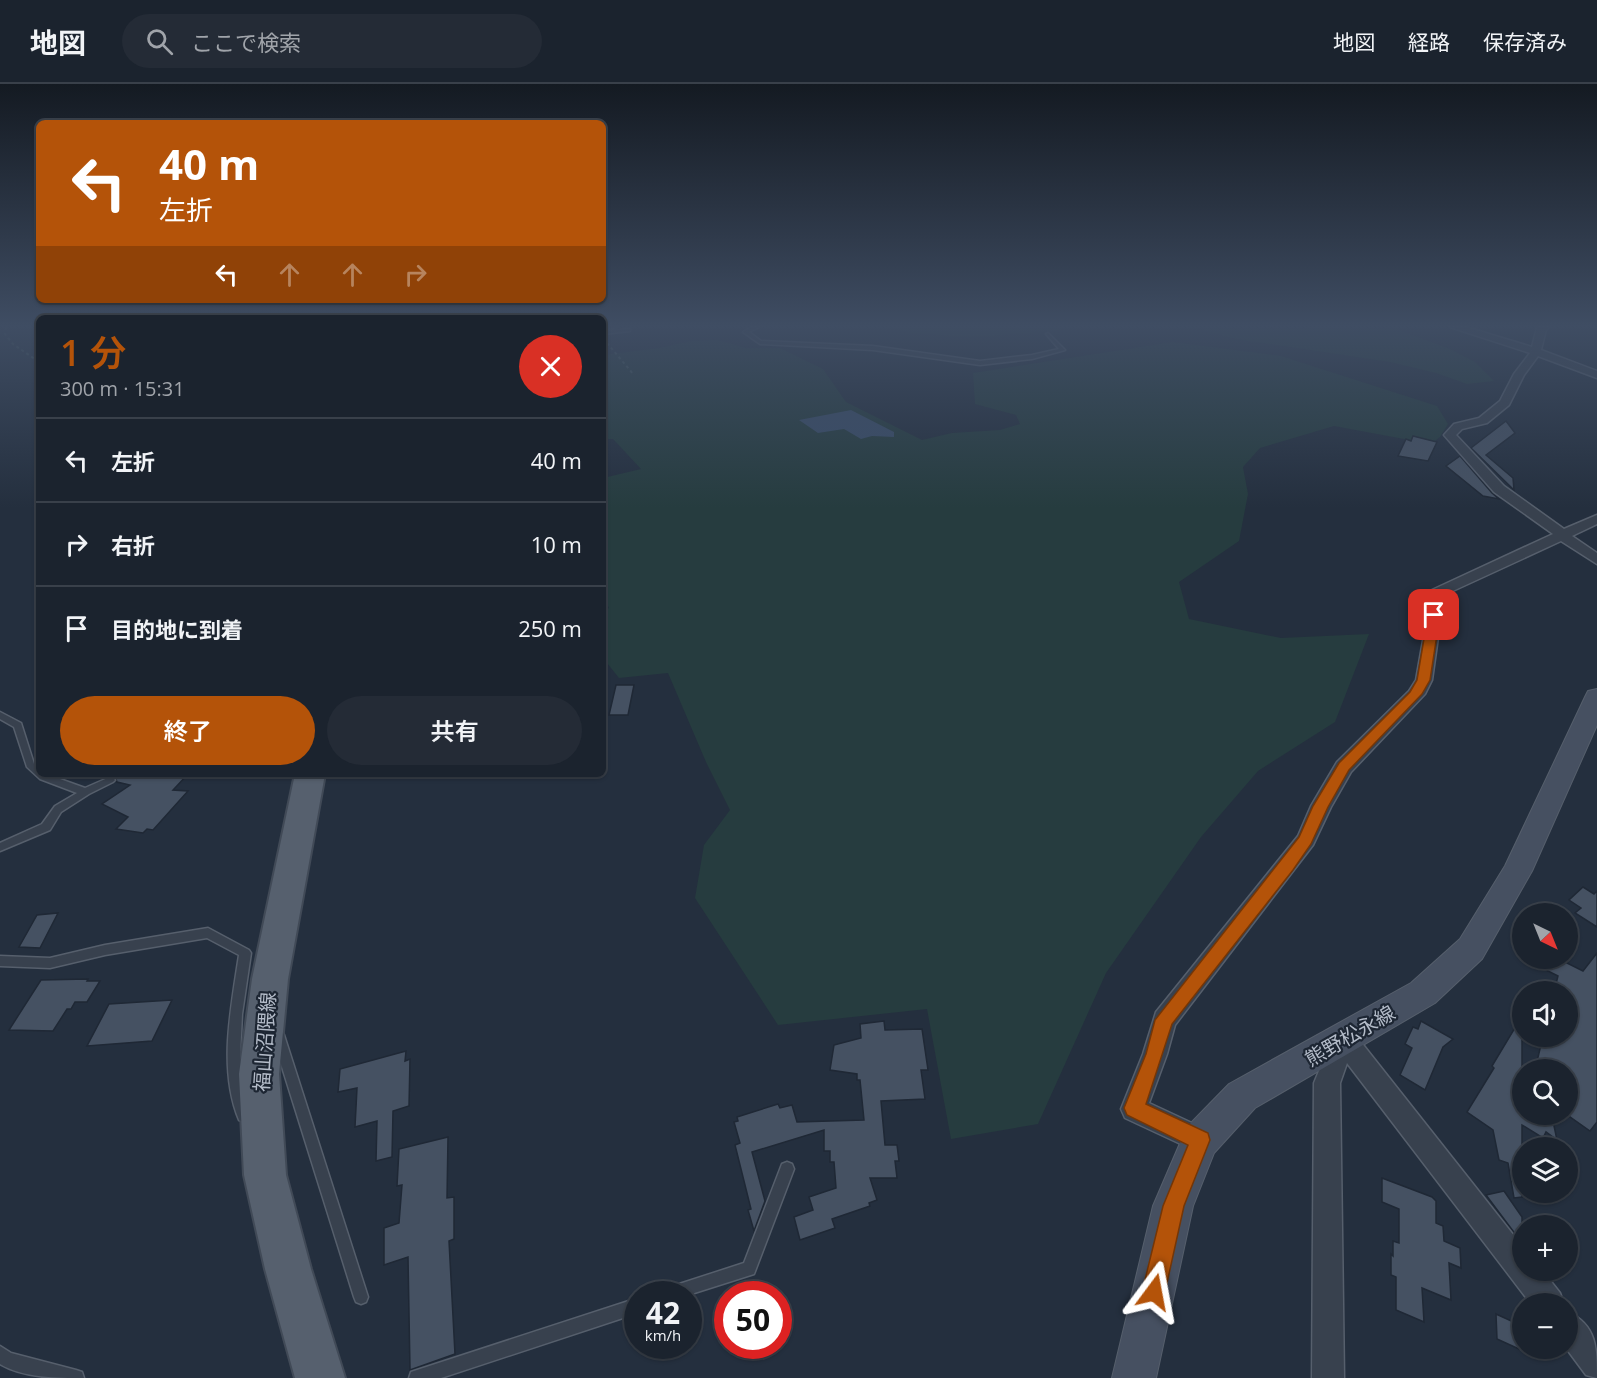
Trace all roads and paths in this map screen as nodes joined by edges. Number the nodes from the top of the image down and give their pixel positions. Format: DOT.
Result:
graph roads {
  1 [pos="1513,387"];
  2 [pos="1597,519"];
  3 [pos="1562,537"];
  4 [pos="1597,560"];
  5 [pos="1597,697"];
  6 [pos="0,715"];
  7 [pos="36,771"];
  8 [pos="43,777"];
  9 [pos="309,777"];
  10 [pos="110,780"];
  11 [pos="86,792"];
  12 [pos="0,847"];
  13 [pos="0,961"];
  14 [pos="267,1002"];
  15 [pos="1344,1040"];
  16 [pos="1200,1140"];
  17 [pos="787,1169"];
  18 [pos="266,1175"];
  19 [pos="1512,1256"];
  20 [pos="1531,1281"];
  21 [pos="702,1284"];
  22 [pos="1541,1293"];
  23 [pos="361,1297"];
  24 [pos="624,1310"];
  25 [pos="1578,1340"];
  26 [pos="0,1354"];
  27 [pos="1597,1364"];
  28 [pos="76,1378"];
  29 [pos="320,1378"];
  30 [pos="417,1378"];
  31 [pos="1134,1378"];
  32 [pos="1328,1378"];
  1 -- 3 [label="street"];
  2 -- 3 [label="street"];
  3 -- 4 [label="street"];
  3 -- 16 [label="street"];
  5 -- 15 [label="main road, 熊野松永線"];
  6 -- 7 [label="lane"];
  8 -- 11 [label="lane"];
  9 -- 14 [label="main road, 福山沼隈線"];
  10 -- 11 [label="lane"];
  11 -- 12 [label="lane"];
  13 -- 18 [label="lane"];
  14 -- 18 [label="main road, 福山沼隈線"];
  14 -- 23 [label="lane"];
  15 -- 16 [label="main road, 熊野松永線"];
  15 -- 19 [label="street"];
  15 -- 32 [label="street"];
  16 -- 31 [label="main road, 熊野松永線"];
  17 -- 21 [label="lane"];
  18 -- 29 [label="main road, 福山沼隈線"];
  20 -- 22 [label="street"];
  24 -- 30 [label="lane"];
  25 -- 27 [label="street"];
  26 -- 28 [label="lane"];
}
